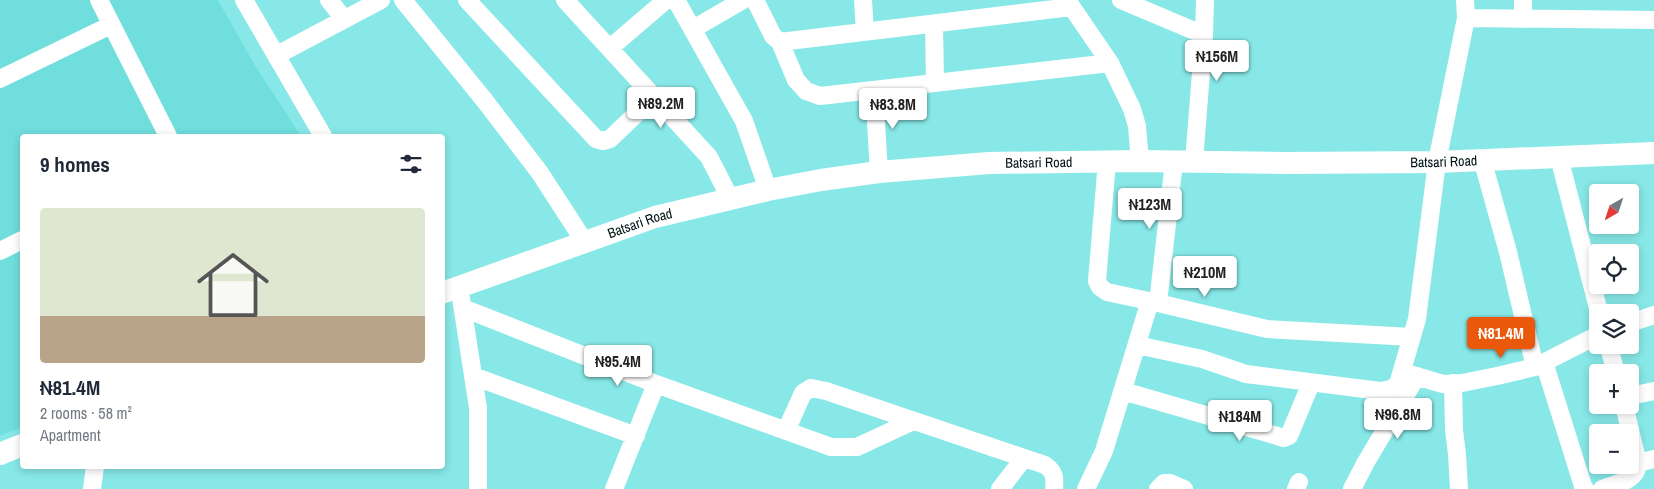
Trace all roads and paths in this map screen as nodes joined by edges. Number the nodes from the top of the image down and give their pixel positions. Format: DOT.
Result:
graph roads {
  1 [pos="99,0"];
  2 [pos="244,0"];
  3 [pos="330,0"];
  4 [pos="381,0"];
  5 [pos="403,0"];
  6 [pos="468,0"];
  7 [pos="565,0"];
  8 [pos="666,0"];
  9 [pos="676,0"];
  10 [pos="743,0"];
  11 [pos="756,0"];
  12 [pos="863,0"];
  13 [pos="1121,0"];
  14 [pos="1205,0"];
  15 [pos="1465,0"];
  16 [pos="1523,0"];
  17 [pos="1069,3"];
  18 [pos="1139,3"];
  19 [pos="1466,18"];
  20 [pos="344,19"];
  21 [pos="1523,19"];
  22 [pos="1654,20"];
  23 [pos="934,24"];
  24 [pos="112,25"];
  25 [pos="693,29"];
  26 [pos="865,32"];
  27 [pos="1204,34"];
  28 [pos="780,42"];
  29 [pos="610,48"];
  30 [pos="276,55"];
  31 [pos="1110,64"];
  32 [pos="0,79"];
  33 [pos="935,83"];
  34 [pos="874,90"];
  35 [pos="654,97"];
  36 [pos="167,134"];
  37 [pos="322,134"];
  38 [pos="1654,153"];
  39 [pos="1560,158"];
  40 [pos="1482,159"];
  41 [pos="1107,161"];
  42 [pos="1140,161"];
  43 [pos="1184,162"];
  44 [pos="1437,162"];
  45 [pos="879,172"];
  46 [pos="768,190"];
  47 [pos="730,198"];
  48 [pos="20,241"];
  49 [pos="584,241"];
  50 [pos="0,251"];
  51 [pos="455,296"];
  52 [pos="1154,302"];
  53 [pos="1597,304"];
  54 [pos="1654,316"];
  55 [pos="1639,320"];
  56 [pos="1412,337"];
  57 [pos="1589,340"];
  58 [pos="1137,345"];
  59 [pos="1540,365"];
  60 [pos="1410,374"];
  61 [pos="473,376"];
  62 [pos="1311,383"];
  63 [pos="1453,383"];
  64 [pos="656,384"];
  65 [pos="1123,391"];
  66 [pos="1654,391"];
  67 [pos="1639,394"];
  68 [pos="1628,414"];
  69 [pos="913,421"];
  70 [pos="786,431"];
  71 [pos="636,436"];
  72 [pos="20,446"];
  73 [pos="0,454"];
  74 [pos="1024,458"];
  75 [pos="1650,460"];
  76 [pos="95,469"];
  77 [pos="1459,483"];
  78 [pos="92,489"];
  79 [pos="478,489"];
  80 [pos="614,489"];
  81 [pos="1000,489"];
  82 [pos="1054,489"];
  83 [pos="1086,489"];
  84 [pos="1158,489"];
  85 [pos="1184,489"];
  86 [pos="1352,489"];
  87 [pos="1586,489"];
  88 [pos="1602,489"];
  1 -- 24 [label="street"];
  2 -- 30 [label="street"];
  3 -- 20 [label="street"];
  4 -- 20 [label="street"];
  5 -- 49 [label="street"];
  6 -- 35 [label="street"];
  7 -- 29 [label="street"];
  8 -- 29 [label="street"];
  9 -- 25 [label="street"];
  10 -- 25 [label="street"];
  11 -- 28 [label="street"];
  12 -- 26 [label="street"];
  13 -- 18 [label="street"];
  14 -- 27 [label="street"];
  15 -- 19 [label="street"];
  16 -- 21 [label="street"];
  17 -- 23 [label="street"];
  17 -- 31 [label="street"];
  18 -- 27 [label="street"];
  19 -- 21 [label="street"];
  19 -- 44 [label="street"];
  20 -- 30 [label="street"];
  21 -- 22 [label="street"];
  23 -- 26 [label="street"];
  23 -- 33 [label="street"];
  24 -- 32 [label="street"];
  24 -- 36 [label="street"];
  25 -- 46 [label="street"];
  26 -- 28 [label="street"];
  27 -- 43 [label="street"];
  28 -- 34 [label="street"];
  29 -- 35 [label="street"];
  30 -- 37 [label="street"];
  31 -- 33 [label="street"];
  31 -- 42 [label="street"];
  33 -- 34 [label="street"];
  34 -- 45 [label="street"];
  35 -- 47 [label="street"];
  38 -- 39 [label="main road, Batsari Road"];
  39 -- 40 [label="main road, Batsari Road"];
  39 -- 53 [label="street"];
  40 -- 44 [label="main road, Batsari Road"];
  40 -- 59 [label="street"];
  41 -- 42 [label="main road, Batsari Road"];
  41 -- 45 [label="main road, Batsari Road"];
  41 -- 52 [label="street"];
  42 -- 43 [label="main road, Batsari Road"];
  43 -- 44 [label="main road, Batsari Road"];
  43 -- 52 [label="street"];
  44 -- 56 [label="street"];
  45 -- 46 [label="main road, Batsari Road"];
  46 -- 47 [label="main road, Batsari Road"];
  47 -- 49 [label="main road, Batsari Road"];
  48 -- 50 [label="street"];
  49 -- 51 [label="main road, Batsari Road"];
  51 -- 61 [label="street"];
  51 -- 64 [label="street"];
  52 -- 56 [label="street"];
  52 -- 58 [label="street"];
  54 -- 55 [label="street"];
  56 -- 60 [label="street"];
  57 -- 59 [label="street"];
  58 -- 62 [label="street"];
  58 -- 65 [label="street"];
  59 -- 63 [label="street"];
  59 -- 87 [label="street"];
  60 -- 62 [label="street"];
  60 -- 63 [label="street"];
  60 -- 86 [label="street"];
  61 -- 71 [label="street"];
  61 -- 79 [label="street"];
  62 -- 65 [label="street"];
  63 -- 77 [label="street"];
  64 -- 70 [label="street"];
  64 -- 71 [label="street"];
  65 -- 83 [label="street"];
  66 -- 67 [label="street"];
  68 -- 75 [label="street"];
  69 -- 70 [label="street"];
  69 -- 70 [label="street"];
  69 -- 74 [label="street"];
  71 -- 80 [label="street"];
  72 -- 73 [label="main road"];
  74 -- 81 [label="street"];
  74 -- 82 [label="street"];
  75 -- 88 [label="street"];
  76 -- 78 [label="street"];
  84 -- 85 [label="street"];
}
